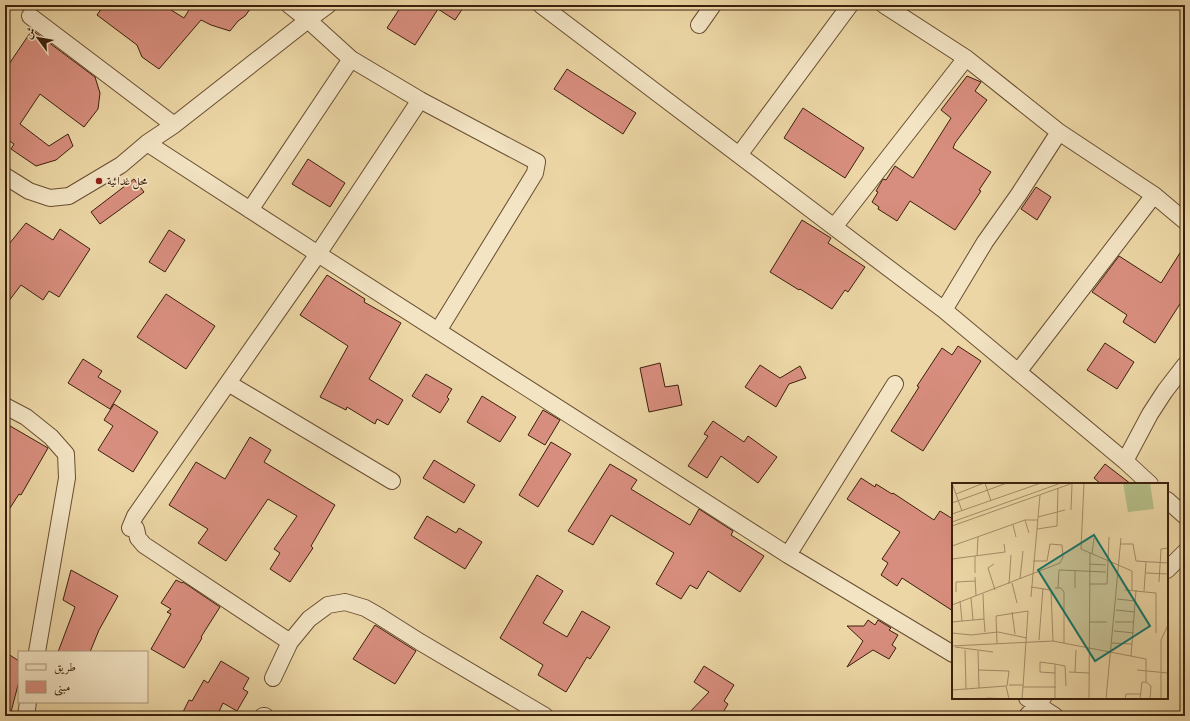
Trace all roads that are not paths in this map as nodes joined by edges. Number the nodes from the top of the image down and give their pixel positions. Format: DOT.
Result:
graph roads {
  1 [pos="289,5"];
  2 [pos="328,5"];
  3 [pos="541,5"];
  4 [pos="713,5"];
  5 [pos="850,5"];
  6 [pos="884,5"];
  7 [pos="30,16"];
  8 [pos="308,20"];
  9 [pos="699,25"];
  10 [pos="966,58"];
  11 [pos="351,59"];
  12 [pos="420,100"];
  13 [pos="174,125"];
  14 [pos="1059,132"];
  15 [pos="147,143"];
  16 [pos="739,155"];
  17 [pos="5,176"];
  18 [pos="1154,195"];
  19 [pos="250,210"];
  20 [pos="1185,220"];
  21 [pos="834,227"];
  22 [pos="318,254"];
  23 [pos="944,310"];
  24 [pos="438,331"];
  25 [pos="1185,365"];
  26 [pos="1018,372"];
  27 [pos="228,383"];
  28 [pos="895,384"];
  29 [pos="5,406"];
  30 [pos="1125,461"];
  31 [pos="392,481"];
  32 [pos="1149,483"];
  33 [pos="1168,501"];
  34 [pos="1185,516"];
  35 [pos="1185,552"];
  36 [pos="788,555"];
  37 [pos="1168,569"];
  38 [pos="290,642"];
  39 [pos="37,651"];
  40 [pos="952,653"];
  41 [pos="273,678"];
  42 [pos="1036,700"];
  43 [pos="28,703"];
  44 [pos="26,716"];
  45 [pos="544,716"];
  46 [pos="1027,716"];
  47 [pos="1056,716"];
  1 -- 8 [label="street"];
  2 -- 8 [label="street"];
  3 -- 16 [label="street"];
  4 -- 9 [label="street"];
  5 -- 16 [label="street"];
  6 -- 10 [label="street"];
  7 -- 13 [label="street"];
  8 -- 11 [label="street"];
  8 -- 13 [label="street"];
  10 -- 14 [label="street"];
  10 -- 21 [label="street"];
  11 -- 12 [label="street"];
  11 -- 19 [label="street"];
  12 -- 22 [label="street"];
  12 -- 24 [label="street"];
  13 -- 15 [label="street"];
  14 -- 18 [label="street"];
  14 -- 23 [label="street"];
  15 -- 17 [label="street"];
  15 -- 19 [label="street"];
  16 -- 21 [label="street"];
  18 -- 20 [label="street"];
  18 -- 26 [label="street"];
  19 -- 22 [label="street"];
  21 -- 23 [label="street"];
  22 -- 24 [label="street"];
  22 -- 27 [label="street"];
  23 -- 26 [label="street"];
  24 -- 36 [label="street"];
  25 -- 30 [label="street"];
  26 -- 30 [label="street"];
  27 -- 31 [label="street"];
  27 -- 38 [label="street"];
  28 -- 36 [label="street"];
  29 -- 39 [label="street"];
  30 -- 32 [label="street"];
  33 -- 34 [label="street"];
  35 -- 37 [label="street"];
  36 -- 40 [label="street"];
  38 -- 41 [label="street"];
  38 -- 45 [label="street"];
  42 -- 46 [label="street"];
  42 -- 47 [label="street"];
  43 -- 44 [label="street"];
}
